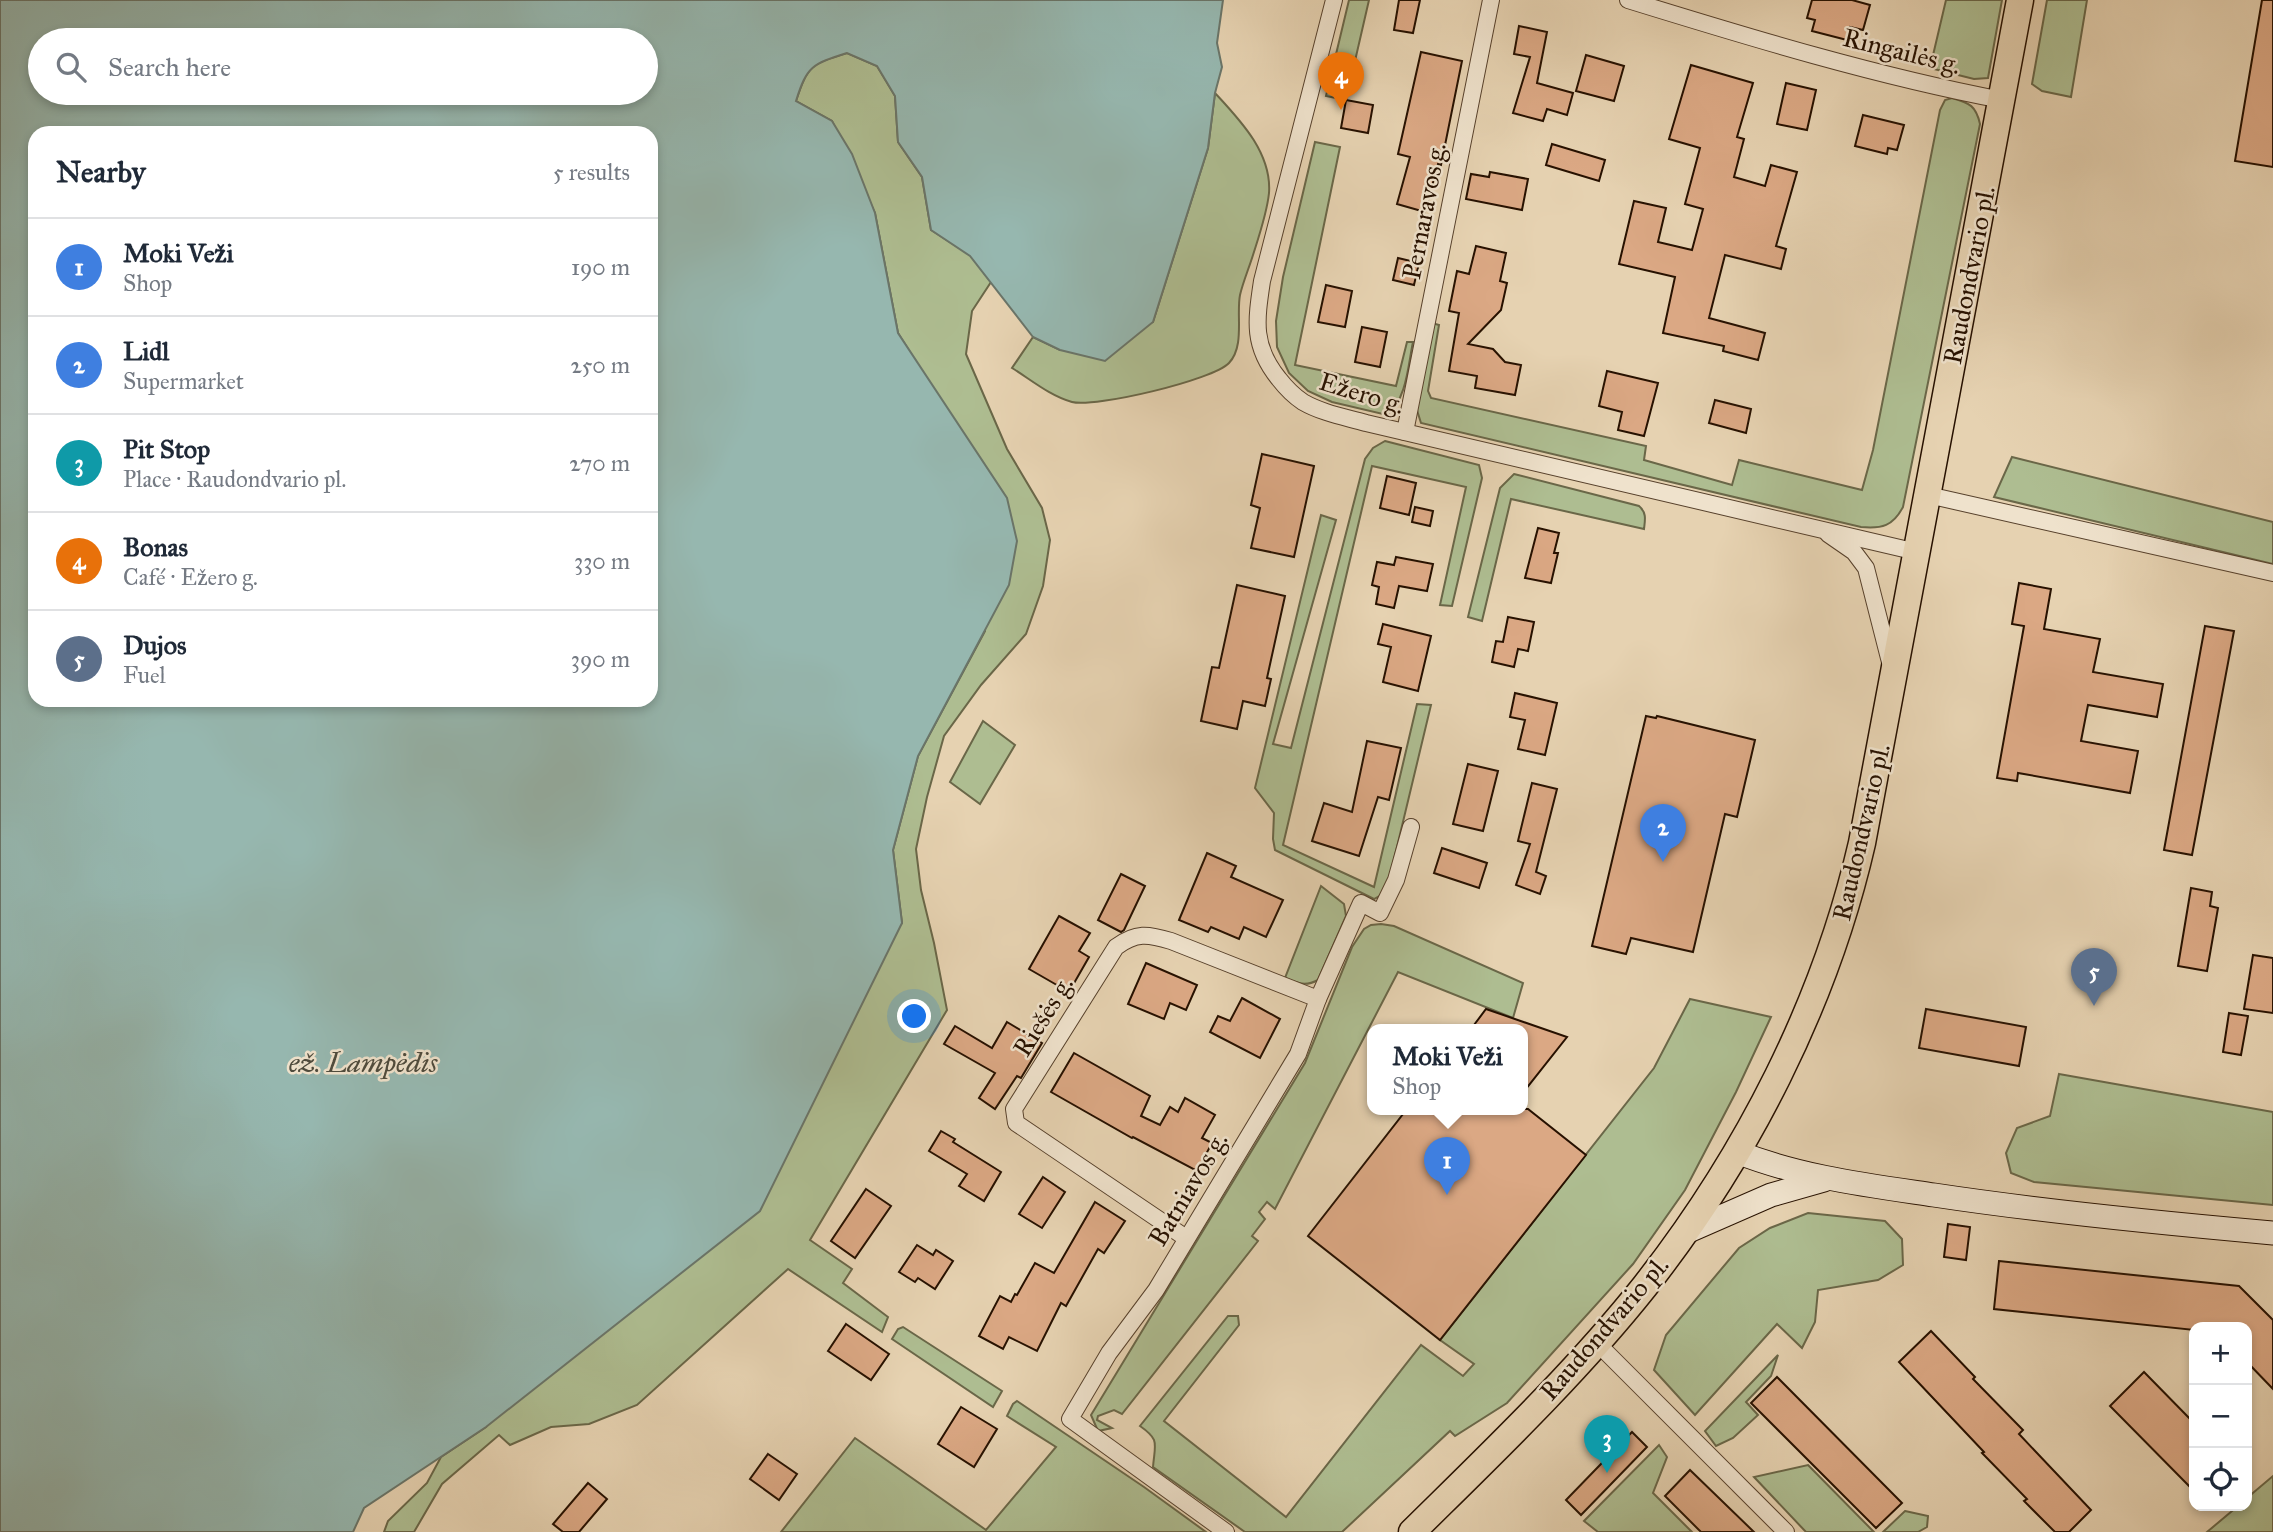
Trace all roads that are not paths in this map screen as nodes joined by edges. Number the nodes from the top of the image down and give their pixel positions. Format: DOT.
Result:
graph roads {
  1 [pos="1334,0"];
  2 [pos="1491,0"];
  3 [pos="1628,0"];
  4 [pos="2020,0"];
  5 [pos="2002,100"];
  6 [pos="1405,432"];
  7 [pos="1928,495"];
  8 [pos="1823,531"];
  9 [pos="1917,552"];
  10 [pos="2273,573"];
  11 [pos="1894,678"];
  12 [pos="1412,827"];
  13 [pos="1318,999"];
  14 [pos="1737,1152"];
  15 [pos="1828,1179"];
  16 [pos="1684,1233"];
  17 [pos="2273,1233"];
  18 [pos="1186,1238"];
  19 [pos="1597,1343"];
  20 [pos="1226,1532"];
  21 [pos="1412,1532"];
  22 [pos="1786,1532"];
  1 -- 6 [label="street, Ežero g."];
  2 -- 6 [label="street, Pernaravos g."];
  3 -- 5 [label="street, Ringailės g."];
  4 -- 5 [label="main road, Raudondvario pl."];
  5 -- 7 [label="main road, Raudondvario pl."];
  6 -- 8 [label="street, Ežero g."];
  7 -- 9 [label="main road, Raudondvario pl."];
  7 -- 10 [label="street"];
  8 -- 9 [label="street, Ežero g."];
  8 -- 11 [label="street, Ežero g."];
  9 -- 11 [label="main road, Raudondvario pl."];
  11 -- 14 [label="main road, Raudondvario pl."];
  12 -- 13 [label="street, Batniavos g."];
  13 -- 18 [label="street, Batniavos g."];
  13 -- 18 [label="street, Riešės g."];
  14 -- 15 [label="main road"];
  14 -- 16 [label="main road, Raudondvario pl."];
  15 -- 16 [label="main road"];
  15 -- 17 [label="main road"];
  16 -- 19 [label="main road, Raudondvario pl."];
  18 -- 20 [label="street, Batniavos g."];
  19 -- 21 [label="main road, Raudondvario pl."];
  19 -- 22 [label="street"];
}
